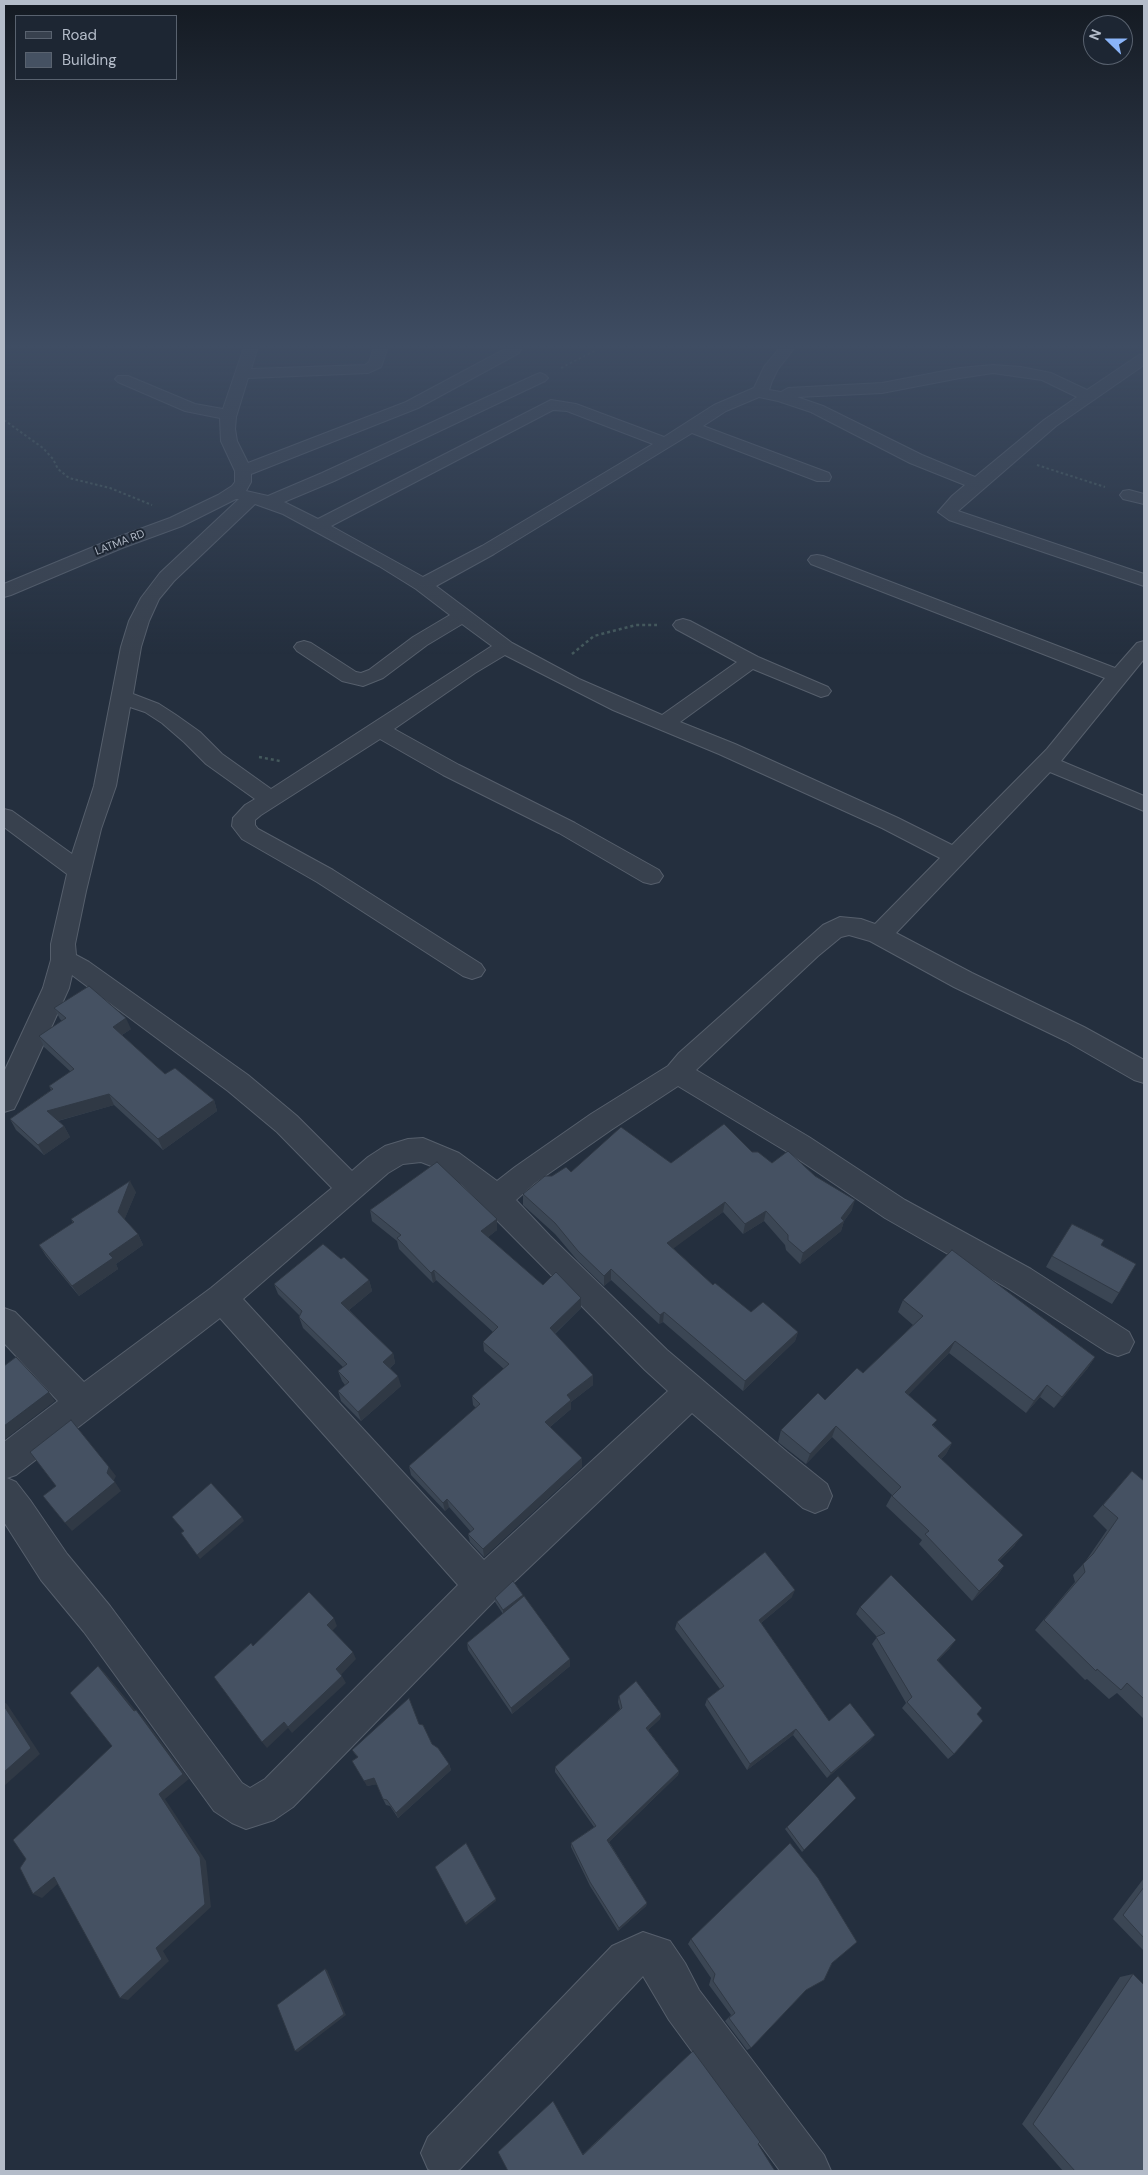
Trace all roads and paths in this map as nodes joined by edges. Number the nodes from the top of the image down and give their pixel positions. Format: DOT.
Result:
graph roads {
  1 [pos="46,452"];
  2 [pos="234,452"];
  3 [pos="293,452"];
  4 [pos="383,452"];
  5 [pos="461,452"];
  6 [pos="652,452"];
  7 [pos="756,452"];
  8 [pos="902,452"];
  9 [pos="1016,452"];
  10 [pos="1011,456"];
  11 [pos="243,471"];
  12 [pos="823,477"];
  13 [pos="977,484"];
  14 [pos="252,497"];
  15 [pos="1137,497"];
  16 [pos="176,522"];
  17 [pos="319,526"];
  18 [pos="817,560"];
  19 [pos="1144,580"];
  20 [pos="423,585"];
  21 [pos="4,591"];
  22 [pos="462,616"];
  23 [pos="683,625"];
  24 [pos="304,647"];
  25 [pos="505,647"];
  26 [pos="1144,647"];
  27 [pos="530,661"];
  28 [pos="751,661"];
  29 [pos="1118,676"];
  30 [pos="821,691"];
  31 [pos="122,697"];
  32 [pos="664,724"];
  33 [pos="380,730"];
  34 [pos="214,759"];
  35 [pos="288,762"];
  36 [pos="1047,763"];
  37 [pos="270,799"];
  38 [pos="1144,804"];
  39 [pos="4,816"];
  40 [pos="956,857"];
  41 [pos="79,871"];
  42 [pos="651,876"];
  43 [pos="879,935"];
  44 [pos="64,960"];
  45 [pos="472,970"];
  46 [pos="678,1073"];
  47 [pos="1144,1073"];
  48 [pos="4,1101"];
  49 [pos="352,1189"];
  50 [pos="496,1199"];
  51 [pos="222,1298"];
  52 [pos="4,1322"];
  53 [pos="1118,1342"];
  54 [pos="692,1391"];
  55 [pos="81,1403"];
  56 [pos="4,1463"];
  57 [pos="4,1494"];
  58 [pos="815,1496"];
  59 [pos="483,1586"];
  60 [pos="444,2153"];
  61 [pos="808,2171"];
  1 -- 16 [label="path"];
  2 -- 11 [label="street"];
  3 -- 11 [label="street"];
  4 -- 14 [label="street"];
  5 -- 17 [label="street"];
  6 -- 20 [label="street"];
  7 -- 12 [label="street"];
  8 -- 13 [label="street"];
  9 -- 10 [label="street"];
  10 -- 13 [label="street"];
  10 -- 15 [label="path"];
  11 -- 14 [label="street"];
  13 -- 19 [label="street"];
  14 -- 16 [label="street, LATMA RD"];
  14 -- 17 [label="street"];
  14 -- 31 [label="street"];
  16 -- 21 [label="street, LATMA RD"];
  17 -- 20 [label="street"];
  18 -- 29 [label="street"];
  20 -- 22 [label="street"];
  22 -- 24 [label="street"];
  22 -- 25 [label="street"];
  23 -- 27 [label="path"];
  23 -- 28 [label="street"];
  25 -- 27 [label="street"];
  25 -- 33 [label="street"];
  26 -- 29 [label="street"];
  27 -- 32 [label="street"];
  28 -- 30 [label="street"];
  28 -- 32 [label="street"];
  29 -- 36 [label="street"];
  31 -- 34 [label="street"];
  31 -- 41 [label="street"];
  32 -- 40 [label="street"];
  33 -- 37 [label="street"];
  33 -- 42 [label="street"];
  34 -- 35 [label="path"];
  34 -- 37 [label="street"];
  36 -- 38 [label="street"];
  36 -- 40 [label="street"];
  37 -- 45 [label="street"];
  39 -- 41 [label="street"];
  40 -- 43 [label="street"];
  41 -- 44 [label="street"];
  43 -- 46 [label="street"];
  43 -- 47 [label="street"];
  44 -- 48 [label="street"];
  44 -- 49 [label="street"];
  46 -- 50 [label="street"];
  46 -- 53 [label="street"];
  49 -- 50 [label="street"];
  49 -- 51 [label="street"];
  50 -- 54 [label="street"];
  51 -- 55 [label="street"];
  51 -- 59 [label="street"];
  52 -- 55 [label="street"];
  54 -- 58 [label="street"];
  54 -- 59 [label="street"];
  55 -- 56 [label="street"];
  57 -- 59 [label="street"];
  60 -- 61 [label="street"];
}
